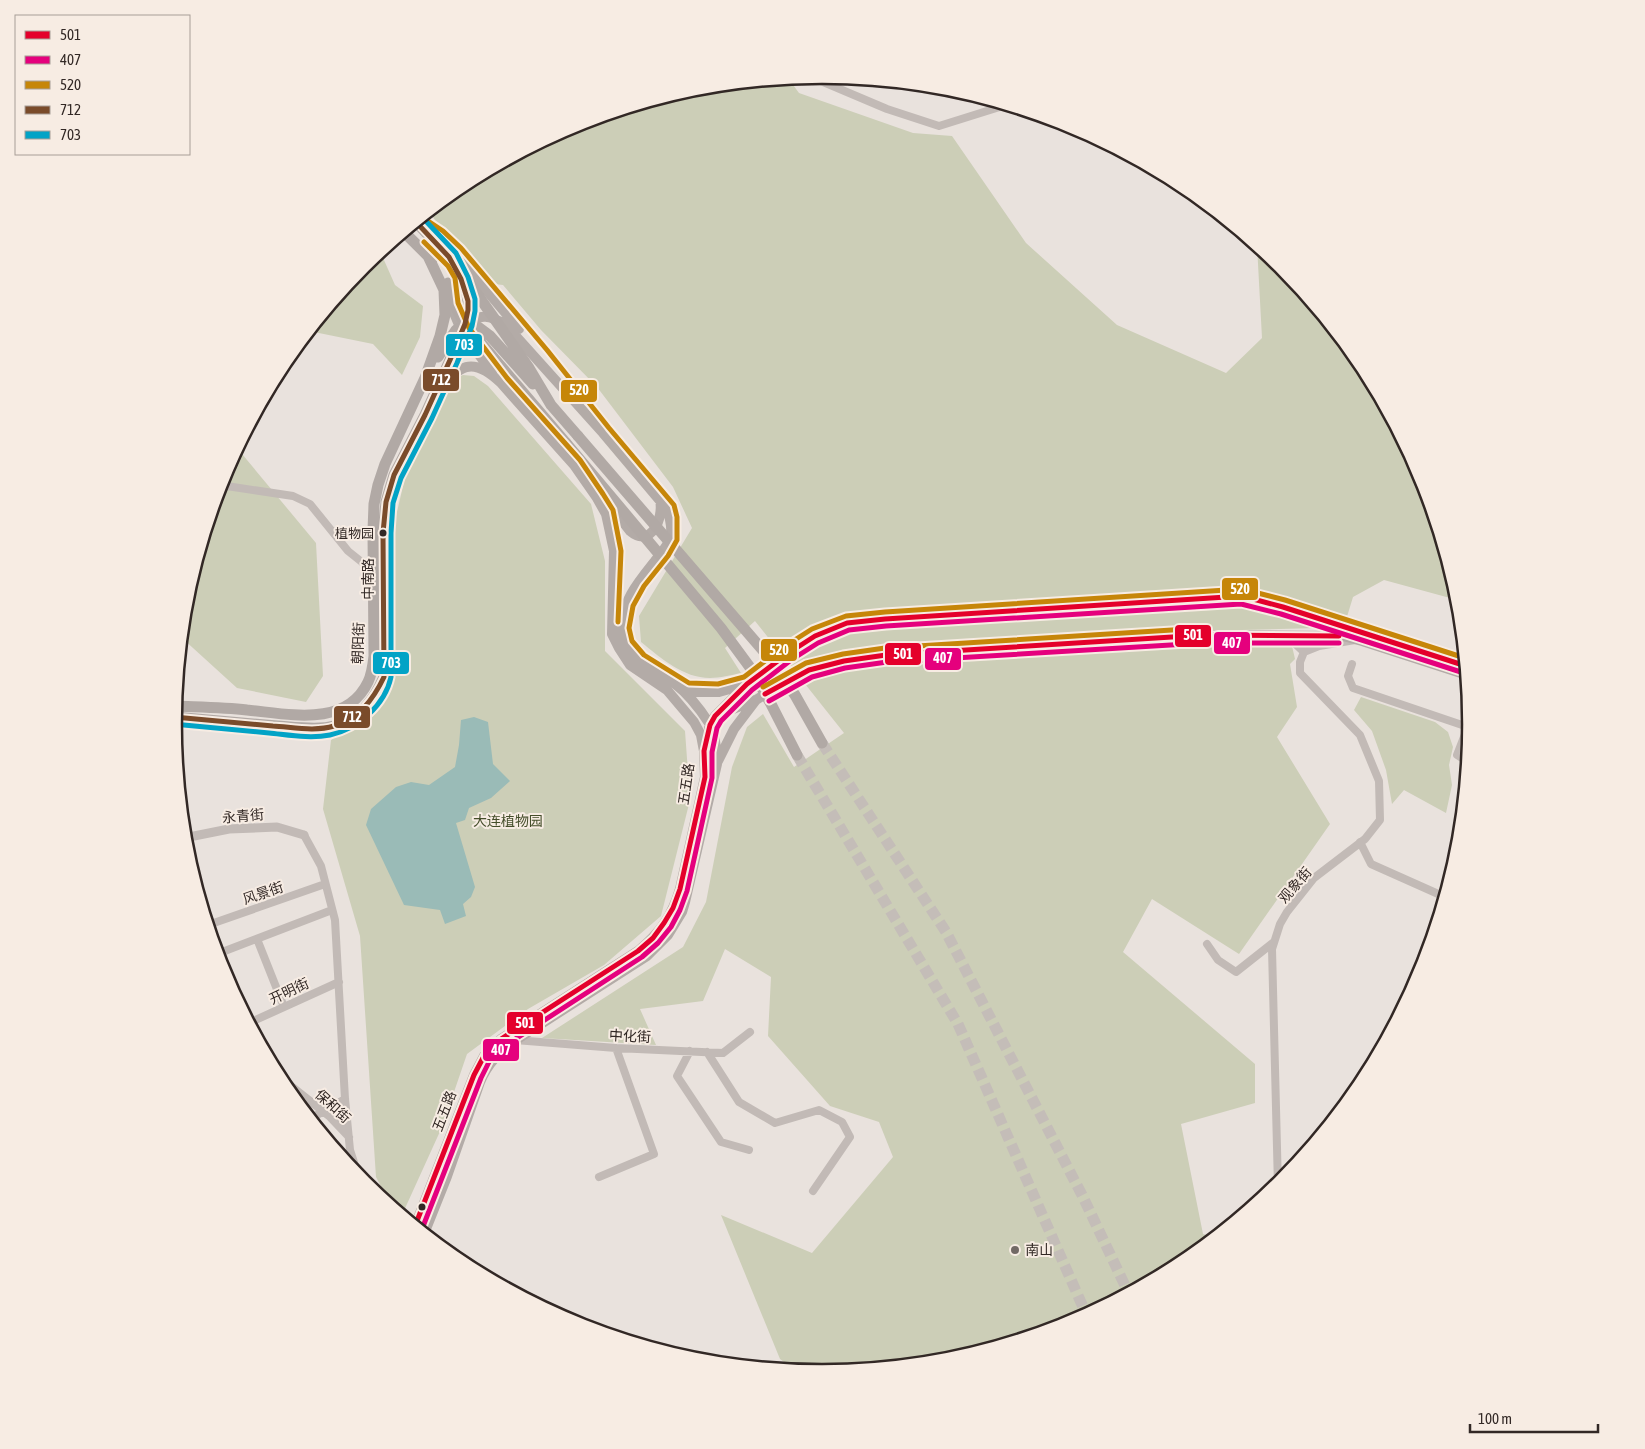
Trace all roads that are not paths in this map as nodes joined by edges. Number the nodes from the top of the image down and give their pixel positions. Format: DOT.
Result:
graph roads {
  1 [pos="829,84"];
  2 [pos="996,108"];
  3 [pos="421,225"];
  4 [pos="420,226"];
  5 [pos="408,236"];
  6 [pos="427,254"];
  7 [pos="449,257"];
  8 [pos="492,317"];
  9 [pos="462,328"];
  10 [pos="425,378"];
  11 [pos="501,383"];
  12 [pos="551,405"];
  13 [pos="425,415"];
  14 [pos="603,433"];
  15 [pos="574,465"];
  16 [pos="228,486"];
  17 [pos="660,500"];
  18 [pos="373,572"];
  19 [pos="1203,598"];
  20 [pos="885,619"];
  21 [pos="1204,635"];
  22 [pos="1287,636"];
  23 [pos="1357,640"];
  24 [pos="1304,652"];
  25 [pos="886,655"];
  26 [pos="1352,664"];
  27 [pos="1460,664"];
  28 [pos="1461,673"];
  29 [pos="676,684"];
  30 [pos="747,684"];
  31 [pos="734,696"];
  32 [pos="756,700"];
  33 [pos="182,706"];
  34 [pos="682,706"];
  35 [pos="742,706"];
  36 [pos="701,712"];
  37 [pos="182,718"];
  38 [pos="712,720"];
  39 [pos="1463,721"];
  40 [pos="1463,741"];
  41 [pos="822,742"];
  42 [pos="704,751"];
  43 [pos="797,755"];
  44 [pos="1462,758"];
  45 [pos="717,764"];
  46 [pos="304,835"];
  47 [pos="192,836"];
  48 [pos="1360,842"];
  49 [pos="325,884"];
  50 [pos="1439,895"];
  51 [pos="332,910"];
  52 [pos="214,923"];
  53 [pos="257,939"];
  54 [pos="1274,942"];
  55 [pos="1207,944"];
  56 [pos="224,951"];
  57 [pos="339,982"];
  58 [pos="284,1007"];
  59 [pos="255,1020"];
  60 [pos="750,1032"];
  61 [pos="500,1039"];
  62 [pos="516,1040"];
  63 [pos="616,1048"];
  64 [pos="690,1052"];
  65 [pos="707,1052"];
  66 [pos="298,1092"];
  67 [pos="345,1099"];
  68 [pos="323,1112"];
  69 [pos="315,1116"];
  70 [pos="349,1137"];
  71 [pos="749,1150"];
  72 [pos="353,1161"];
  73 [pos="1278,1176"];
  74 [pos="599,1177"];
  75 [pos="813,1191"];
  76 [pos="417,1220"];
  77 [pos="426,1228"];
  1 -- 2 [label="street"];
  3 -- 14 [label="main road"];
  4 -- 7 [label="main road, 中南路"];
  5 -- 6 [label="main road"];
  6 -- 9 [label="main road"];
  6 -- 10 [label="main road"];
  7 -- 8 [label="main road"];
  7 -- 9 [label="main road, 中南路"];
  8 -- 9 [label="main road"];
  8 -- 12 [label="main road"];
  8 -- 14 [label="main road"];
  9 -- 10 [label="main road"];
  9 -- 11 [label="main road"];
  9 -- 12 [label="main road"];
  9 -- 13 [label="main road, 中南路"];
  9 -- 43 [label="main road, bridge"];
  10 -- 18 [label="main road, 朝阳街"];
  11 -- 13 [label="main road, 五五路"];
  11 -- 15 [label="main road, 五五路"];
  12 -- 41 [label="main road, bridge"];
  13 -- 37 [label="main road, 中南路"];
  14 -- 17 [label="main road"];
  15 -- 17 [label="main road"];
  15 -- 34 [label="main road, 五五路"];
  16 -- 18 [label="street"];
  17 -- 29 [label="main road"];
  18 -- 33 [label="main road, 朝阳街"];
  19 -- 27 [label="main road"];
  20 -- 30 [label="main road"];
  21 -- 22 [label="main road"];
  22 -- 23 [label="main road"];
  22 -- 24 [label="street"];
  23 -- 24 [label="street"];
  23 -- 28 [label="main road"];
  24 -- 48 [label="street, 观象街"];
  25 -- 32 [label="main road"];
  26 -- 39 [label="street"];
  29 -- 30 [label="main road"];
  29 -- 36 [label="main road"];
  30 -- 31 [label="main road"];
  31 -- 35 [label="main road"];
  31 -- 38 [label="main road"];
  32 -- 35 [label="main road"];
  32 -- 45 [label="main road"];
  34 -- 36 [label="main road"];
  34 -- 42 [label="main road, 五五路"];
  35 -- 38 [label="main road"];
  36 -- 38 [label="main road"];
  38 -- 42 [label="main road"];
  38 -- 45 [label="main road, 五五路"];
  40 -- 44 [label="street"];
  42 -- 61 [label="main road, 五五路"];
  45 -- 62 [label="main road, 五五路"];
  46 -- 47 [label="street, 永青街"];
  46 -- 49 [label="street"];
  48 -- 50 [label="street"];
  48 -- 54 [label="street, 观象街"];
  49 -- 51 [label="street"];
  49 -- 52 [label="street, 风景街"];
  51 -- 53 [label="street"];
  51 -- 57 [label="street"];
  53 -- 56 [label="street"];
  53 -- 58 [label="street"];
  54 -- 55 [label="street"];
  54 -- 73 [label="street, 观象街"];
  57 -- 58 [label="street, 开明街"];
  57 -- 67 [label="street"];
  58 -- 59 [label="street, 开明街"];
  60 -- 65 [label="street, 中化街"];
  61 -- 62 [label="street, 中化街"];
  61 -- 76 [label="main road, 五五路"];
  62 -- 63 [label="street, 中化街"];
  62 -- 77 [label="main road, 五五路"];
  63 -- 64 [label="street, 中化街"];
  63 -- 74 [label="street"];
  64 -- 65 [label="street, 中化街"];
  64 -- 71 [label="street"];
  65 -- 75 [label="street"];
  66 -- 68 [label="street, 保和街"];
  67 -- 68 [label="street"];
  67 -- 70 [label="street"];
  68 -- 69 [label="street"];
  68 -- 70 [label="street, 保和街"];
  70 -- 72 [label="street"];
}
